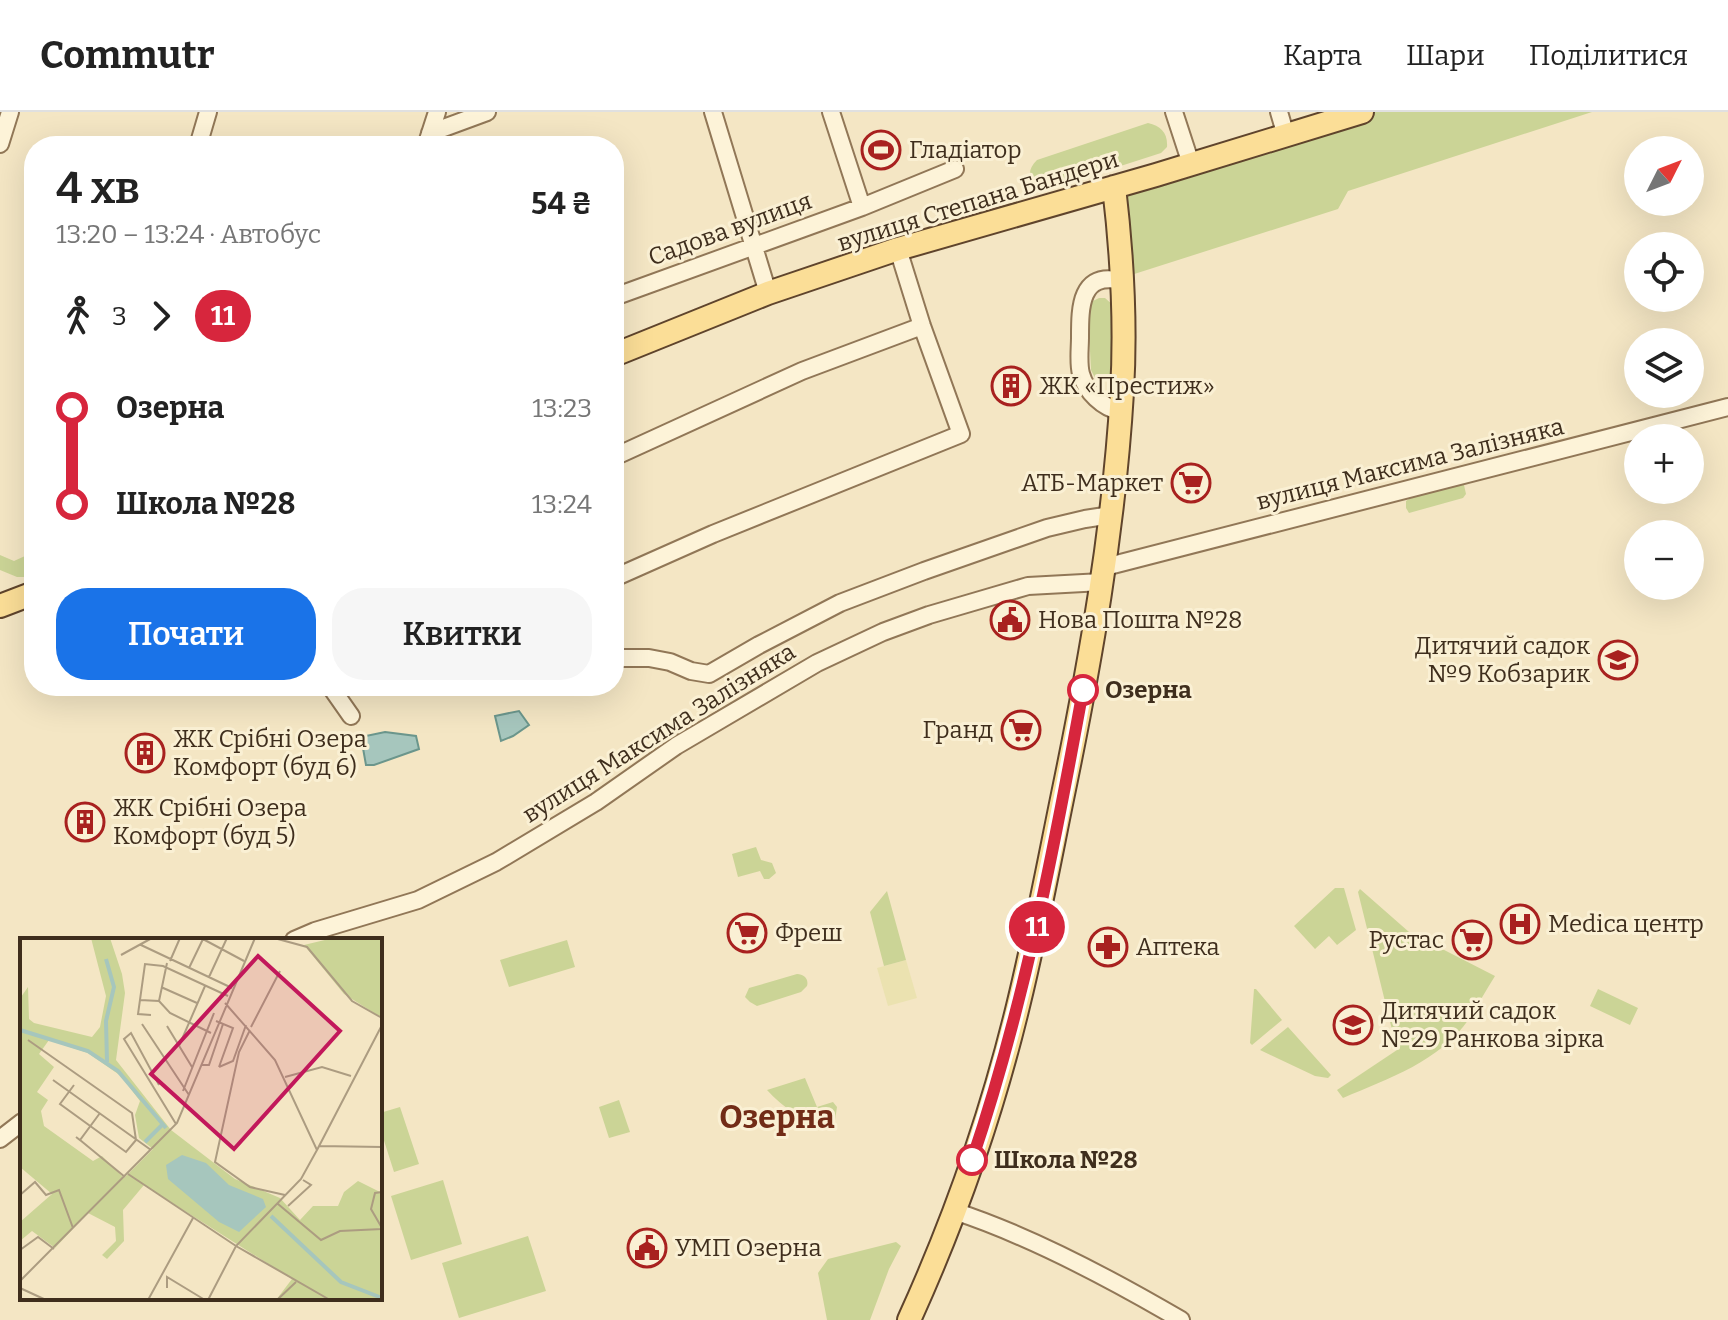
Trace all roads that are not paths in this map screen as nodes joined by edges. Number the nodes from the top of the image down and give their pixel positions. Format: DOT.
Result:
graph roads {
  1 [pos="10,112"];
  2 [pos="208,112"];
  3 [pos="437,112"];
  4 [pos="487,112"];
  5 [pos="713,112"];
  6 [pos="831,112"];
  7 [pos="1174,112"];
  8 [pos="1279,112"];
  9 [pos="1362,112"];
  10 [pos="201,136"];
  11 [pos="429,136"];
  12 [pos="435,136"];
  13 [pos="1286,136"];
  14 [pos="0,144"];
  15 [pos="1191,164"];
  16 [pos="955,169"];
  17 [pos="1114,187"];
  18 [pos="862,207"];
  19 [pos="754,247"];
  20 [pos="898,249"];
  21 [pos="1122,281"];
  22 [pos="624,293"];
  23 [pos="768,293"];
  24 [pos="922,326"];
  25 [pos="624,351"];
  26 [pos="1728,407"];
  27 [pos="1120,411"];
  28 [pos="624,452"];
  29 [pos="1111,515"];
  30 [pos="624,574"];
  31 [pos="1104,575"];
  32 [pos="24,597"];
  33 [pos="0,606"];
  34 [pos="624,658"];
  35 [pos="337,696"];
  36 [pos="351,716"];
  37 [pos="299,938"];
  38 [pos="20,1124"];
  39 [pos="0,1139"];
  40 [pos="954,1211"];
  41 [pos="909,1320"];
  42 [pos="1181,1320"];
  1 -- 14 [label="street"];
  2 -- 10 [label="street"];
  3 -- 11 [label="street"];
  4 -- 12 [label="street"];
  5 -- 19 [label="street"];
  6 -- 18 [label="street"];
  7 -- 15 [label="street"];
  8 -- 13 [label="street"];
  9 -- 13 [label="main road, вулиця Степана Бандери"];
  13 -- 15 [label="main road, вулиця Степана Бандери"];
  15 -- 17 [label="main road, вулиця Степана Бандери"];
  16 -- 18 [label="street, Садова вулиця"];
  17 -- 20 [label="main road, вулиця Степана Бандери"];
  17 -- 21 [label="main road"];
  18 -- 19 [label="street, Садова вулиця"];
  19 -- 22 [label="street, Садова вулиця"];
  19 -- 23 [label="street"];
  20 -- 23 [label="main road, вулиця Степана Бандери"];
  20 -- 24 [label="street"];
  21 -- 27 [label="main road"];
  21 -- 27 [label="street"];
  23 -- 25 [label="main road, вулиця Степана Бандери"];
  24 -- 28 [label="street"];
  24 -- 30 [label="street"];
  26 -- 31 [label="street, вулиця Максима Залізняка"];
  27 -- 29 [label="main road"];
  29 -- 31 [label="main road"];
  29 -- 34 [label="street, вулиця Максима Залізняка"];
  31 -- 37 [label="street, вулиця Максима Залізняка"];
  31 -- 40 [label="main road"];
  32 -- 33 [label="main road"];
  35 -- 36 [label="street"];
  38 -- 39 [label="street"];
  40 -- 41 [label="main road"];
  40 -- 42 [label="street"];
}
